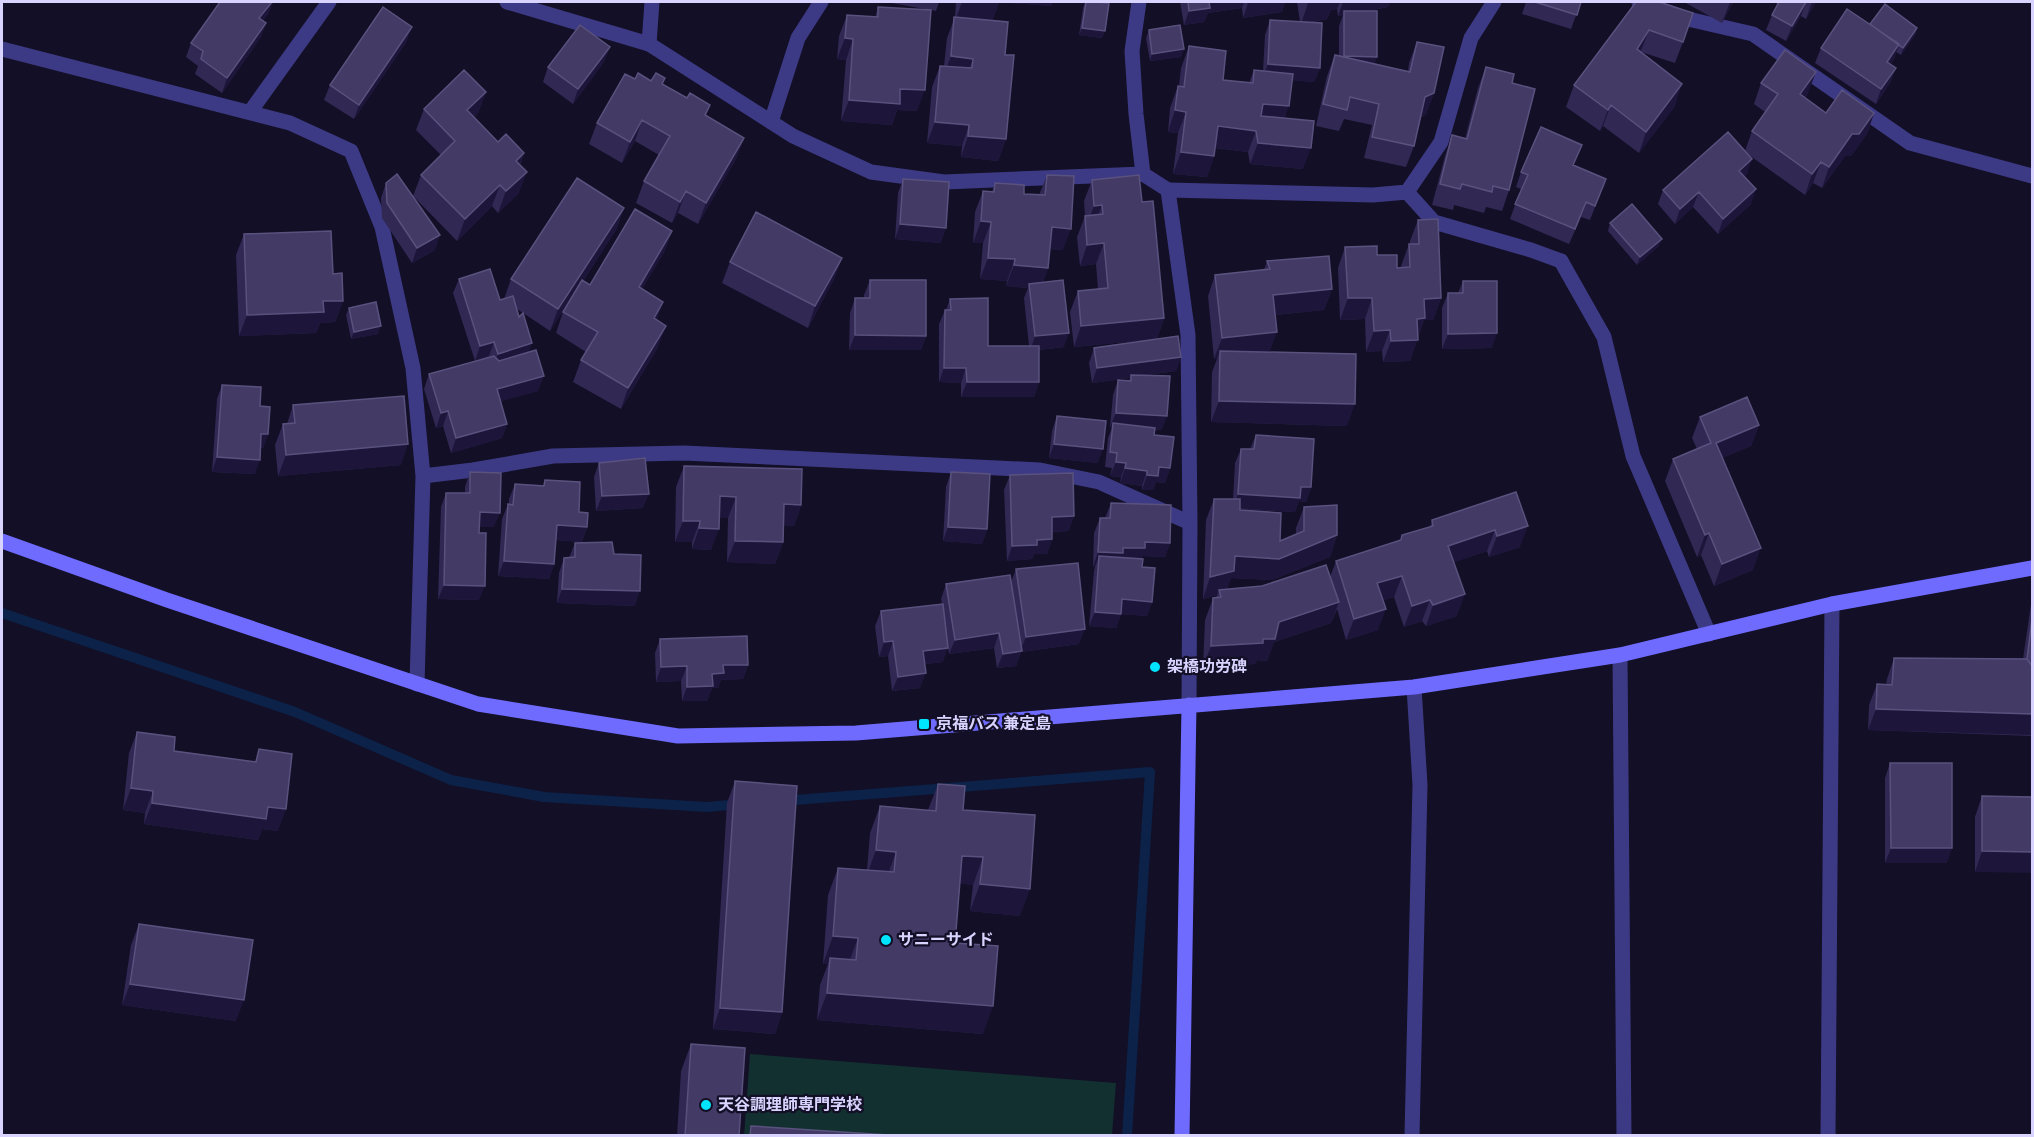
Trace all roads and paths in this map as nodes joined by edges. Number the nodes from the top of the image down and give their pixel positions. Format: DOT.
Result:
graph roads {
  1 [pos="329,2"];
  2 [pos="507,2"];
  3 [pos="652,2"];
  4 [pos="821,2"];
  5 [pos="1139,2"];
  6 [pos="1494,2"];
  7 [pos="1639,2"];
  8 [pos="649,44"];
  9 [pos="2,49"];
  10 [pos="250,112"];
  11 [pos="771,122"];
  12 [pos="1143,174"];
  13 [pos="2032,176"];
  14 [pos="1168,190"];
  15 [pos="1407,192"];
  16 [pos="423,476"];
  17 [pos="1190,523"];
  18 [pos="2,541"];
  19 [pos="2032,568"];
  20 [pos="1832,604"];
  21 [pos="1709,634"];
  22 [pos="1620,655"];
  23 [pos="417,684"];
  24 [pos="1414,687"];
  25 [pos="1189,705"];
  26 [pos="1182,1136"];
  27 [pos="1412,1136"];
  28 [pos="1624,1136"];
  29 [pos="1828,1136"];
  1 -- 10 [label="street"];
  2 -- 8 [label="street"];
  3 -- 8 [label="street"];
  4 -- 11 [label="street"];
  5 -- 12 [label="street"];
  6 -- 15 [label="street"];
  7 -- 13 [label="street"];
  8 -- 11 [label="street"];
  9 -- 10 [label="street"];
  10 -- 16 [label="street"];
  11 -- 12 [label="street"];
  12 -- 14 [label="street"];
  14 -- 15 [label="street"];
  14 -- 17 [label="street"];
  15 -- 21 [label="street"];
  16 -- 17 [label="street"];
  16 -- 23 [label="street"];
  17 -- 25 [label="street"];
  18 -- 23 [label="street"];
  19 -- 20 [label="street"];
  20 -- 21 [label="street"];
  20 -- 29 [label="street"];
  21 -- 22 [label="street"];
  22 -- 24 [label="street"];
  22 -- 28 [label="street"];
  23 -- 25 [label="street"];
  24 -- 25 [label="street"];
  24 -- 27 [label="street"];
  25 -- 26 [label="street"];
}
